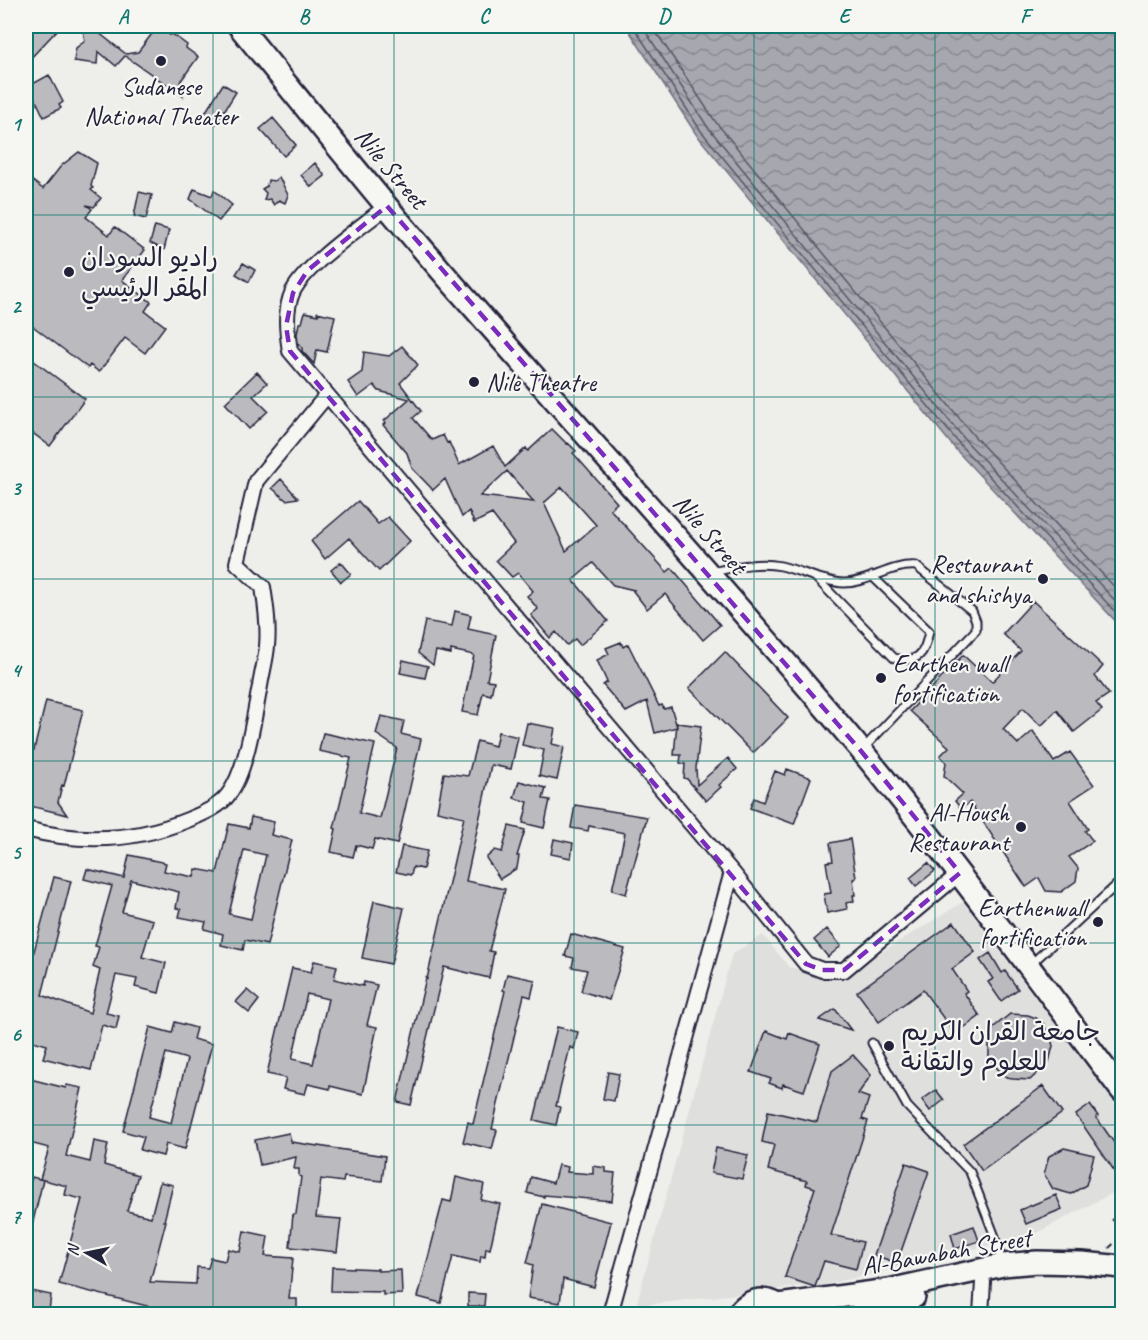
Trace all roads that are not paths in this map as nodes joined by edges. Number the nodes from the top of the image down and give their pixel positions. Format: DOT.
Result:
graph roads {
  1 [pos="239,26"];
  2 [pos="387,206"];
  3 [pos="327,395"];
  4 [pos="708,572"];
  5 [pos="814,576"];
  6 [pos="872,576"];
  7 [pos="861,751"];
  8 [pos="26,830"];
  9 [pos="732,872"];
  10 [pos="960,873"];
  11 [pos="1122,880"];
  12 [pos="1028,966"];
  13 [pos="872,1043"];
  14 [pos="1122,1091"];
  15 [pos="1003,1265"];
  16 [pos="1122,1267"];
  17 [pos="1122,1281"];
  18 [pos="983,1282"];
  19 [pos="783,1310"];
  20 [pos="734,1313"];
  21 [pos="609,1314"];
  22 [pos="859,1314"];
  23 [pos="981,1314"];
  1 -- 2 [label="main road, Nile Street"];
  2 -- 3 [label="street"];
  2 -- 4 [label="main road, Nile Street"];
  3 -- 8 [label="street"];
  3 -- 9 [label="street"];
  4 -- 5 [label="lane"];
  4 -- 7 [label="main road, Nile Street"];
  5 -- 6 [label="lane"];
  5 -- 6 [label="lane"];
  6 -- 7 [label="lane"];
  7 -- 10 [label="main road, Nile Street"];
  9 -- 10 [label="street"];
  9 -- 21 [label="street"];
  10 -- 12 [label="main road, Nile Street"];
  11 -- 12 [label="lane"];
  12 -- 14 [label="main road, Nile Street"];
  13 -- 15 [label="lane"];
  15 -- 16 [label="main road, Al-Bawabah Street"];
  15 -- 19 [label="main road, Al-Bawabah Street"];
  17 -- 18 [label="main road"];
  18 -- 22 [label="main road"];
  18 -- 23 [label="street"];
  19 -- 20 [label="main road, Al-Bawabah Street"];
}
